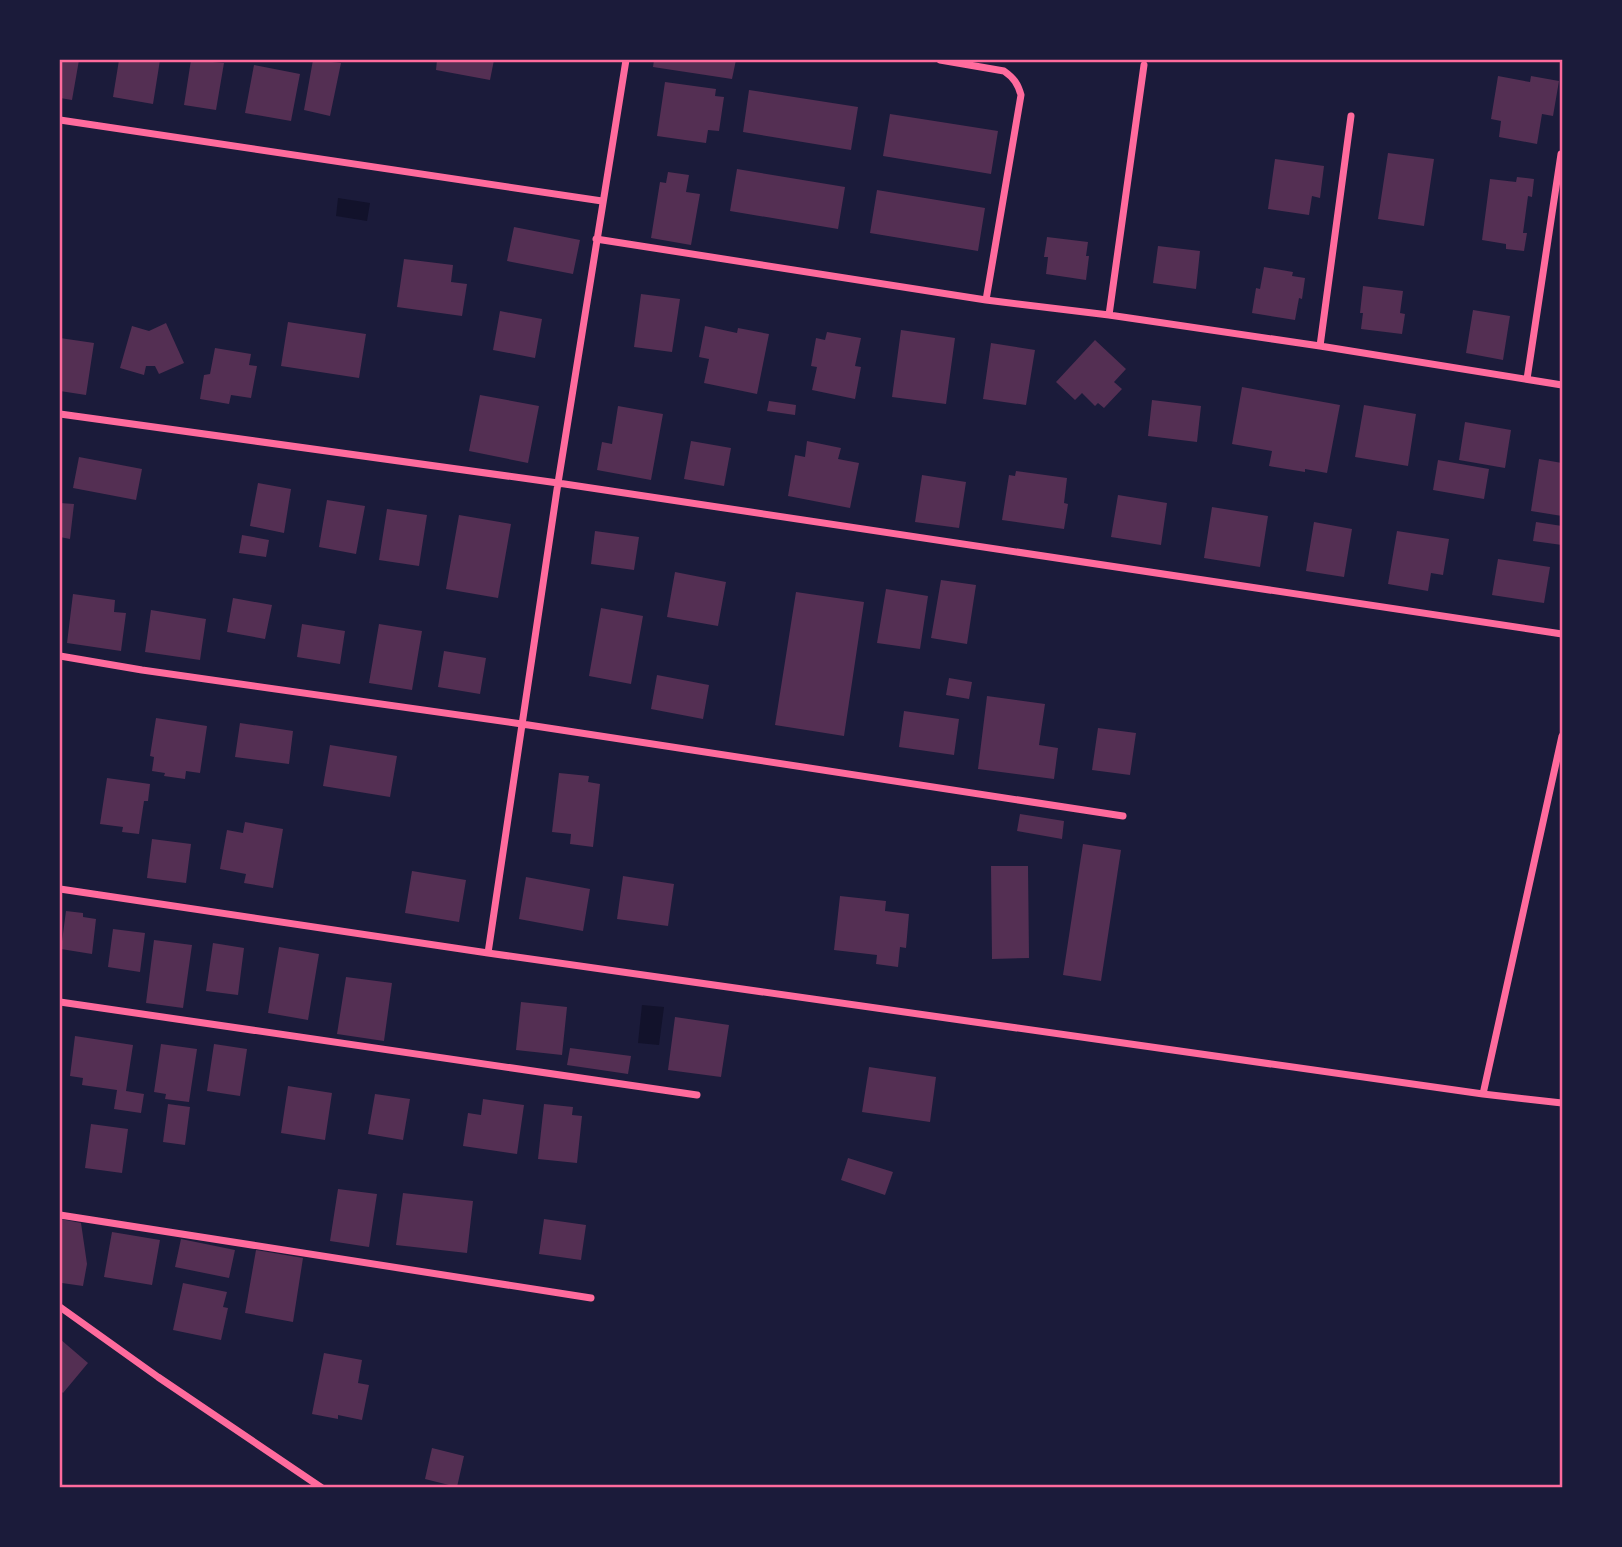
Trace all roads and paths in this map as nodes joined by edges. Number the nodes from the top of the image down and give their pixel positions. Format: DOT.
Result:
graph roads {
  1 [pos="626,60"];
  2 [pos="940,60"];
  3 [pos="1144,65"];
  4 [pos="1351,116"];
  5 [pos="60,120"];
  6 [pos="1561,154"];
  7 [pos="602,201"];
  8 [pos="596,239"];
  9 [pos="986,300"];
  10 [pos="1109,315"];
  11 [pos="1320,346"];
  12 [pos="1527,379"];
  13 [pos="1563,385"];
  14 [pos="60,414"];
  15 [pos="558,483"];
  16 [pos="1563,634"];
  17 [pos="60,656"];
  18 [pos="522,724"];
  19 [pos="1563,736"];
  20 [pos="1123,816"];
  21 [pos="60,889"];
  22 [pos="488,953"];
  23 [pos="60,1002"];
  24 [pos="1483,1094"];
  25 [pos="697,1096"];
  26 [pos="1563,1103"];
  27 [pos="60,1215"];
  28 [pos="591,1298"];
  29 [pos="60,1307"];
  30 [pos="322,1488"];
  1 -- 7 [label="street"];
  2 -- 9 [label="street"];
  3 -- 10 [label="street"];
  4 -- 11 [label="street"];
  5 -- 7 [label="street"];
  6 -- 12 [label="street"];
  7 -- 8 [label="street"];
  8 -- 9 [label="street"];
  8 -- 15 [label="street"];
  9 -- 10 [label="street"];
  10 -- 11 [label="street"];
  11 -- 12 [label="street"];
  12 -- 13 [label="street"];
  14 -- 15 [label="street"];
  15 -- 16 [label="street"];
  15 -- 18 [label="street"];
  17 -- 18 [label="street"];
  18 -- 20 [label="street"];
  18 -- 22 [label="street"];
  19 -- 24 [label="street"];
  21 -- 22 [label="street"];
  22 -- 24 [label="street"];
  23 -- 25 [label="street"];
  24 -- 26 [label="street"];
  27 -- 28 [label="street"];
  29 -- 30 [label="street"];
}
